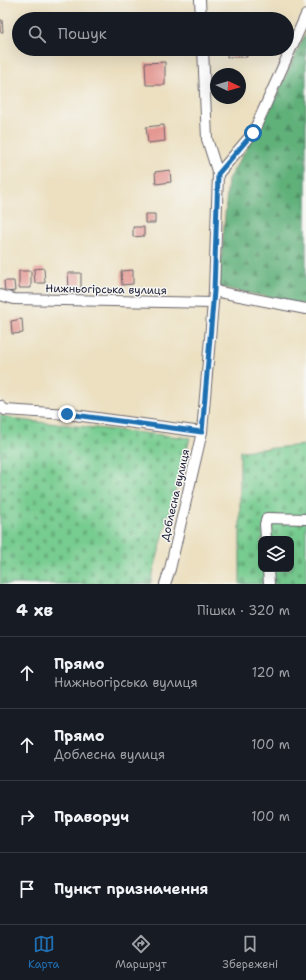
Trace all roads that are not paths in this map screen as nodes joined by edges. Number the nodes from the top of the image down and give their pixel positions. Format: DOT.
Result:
graph roads {
  1 [pos="200,0"];
  2 [pos="201,12"];
  3 [pos="306,15"];
  4 [pos="294,42"];
  5 [pos="202,56"];
  6 [pos="288,56"];
  7 [pos="218,174"];
  8 [pos="214,291"];
  9 [pos="0,295"];
  10 [pos="213,304"];
  11 [pos="306,309"];
  12 [pos="0,406"];
  13 [pos="202,432"];
  14 [pos="306,519"];
  15 [pos="266,536"];
  16 [pos="268,572"];
  17 [pos="164,584"];
  18 [pos="269,584"];
  1 -- 2 [label="street"];
  3 -- 4 [label="street"];
  5 -- 7 [label="street"];
  6 -- 7 [label="street"];
  7 -- 8 [label="street"];
  8 -- 10 [label="street, Доблесна вулиця"];
  8 -- 11 [label="street"];
  9 -- 10 [label="street, Нижньогірська вулиця"];
  10 -- 13 [label="street, Доблесна вулиця"];
  12 -- 13 [label="street"];
  13 -- 17 [label="street, Доблесна вулиця"];
  14 -- 15 [label="street"];
  16 -- 18 [label="street"];
}
